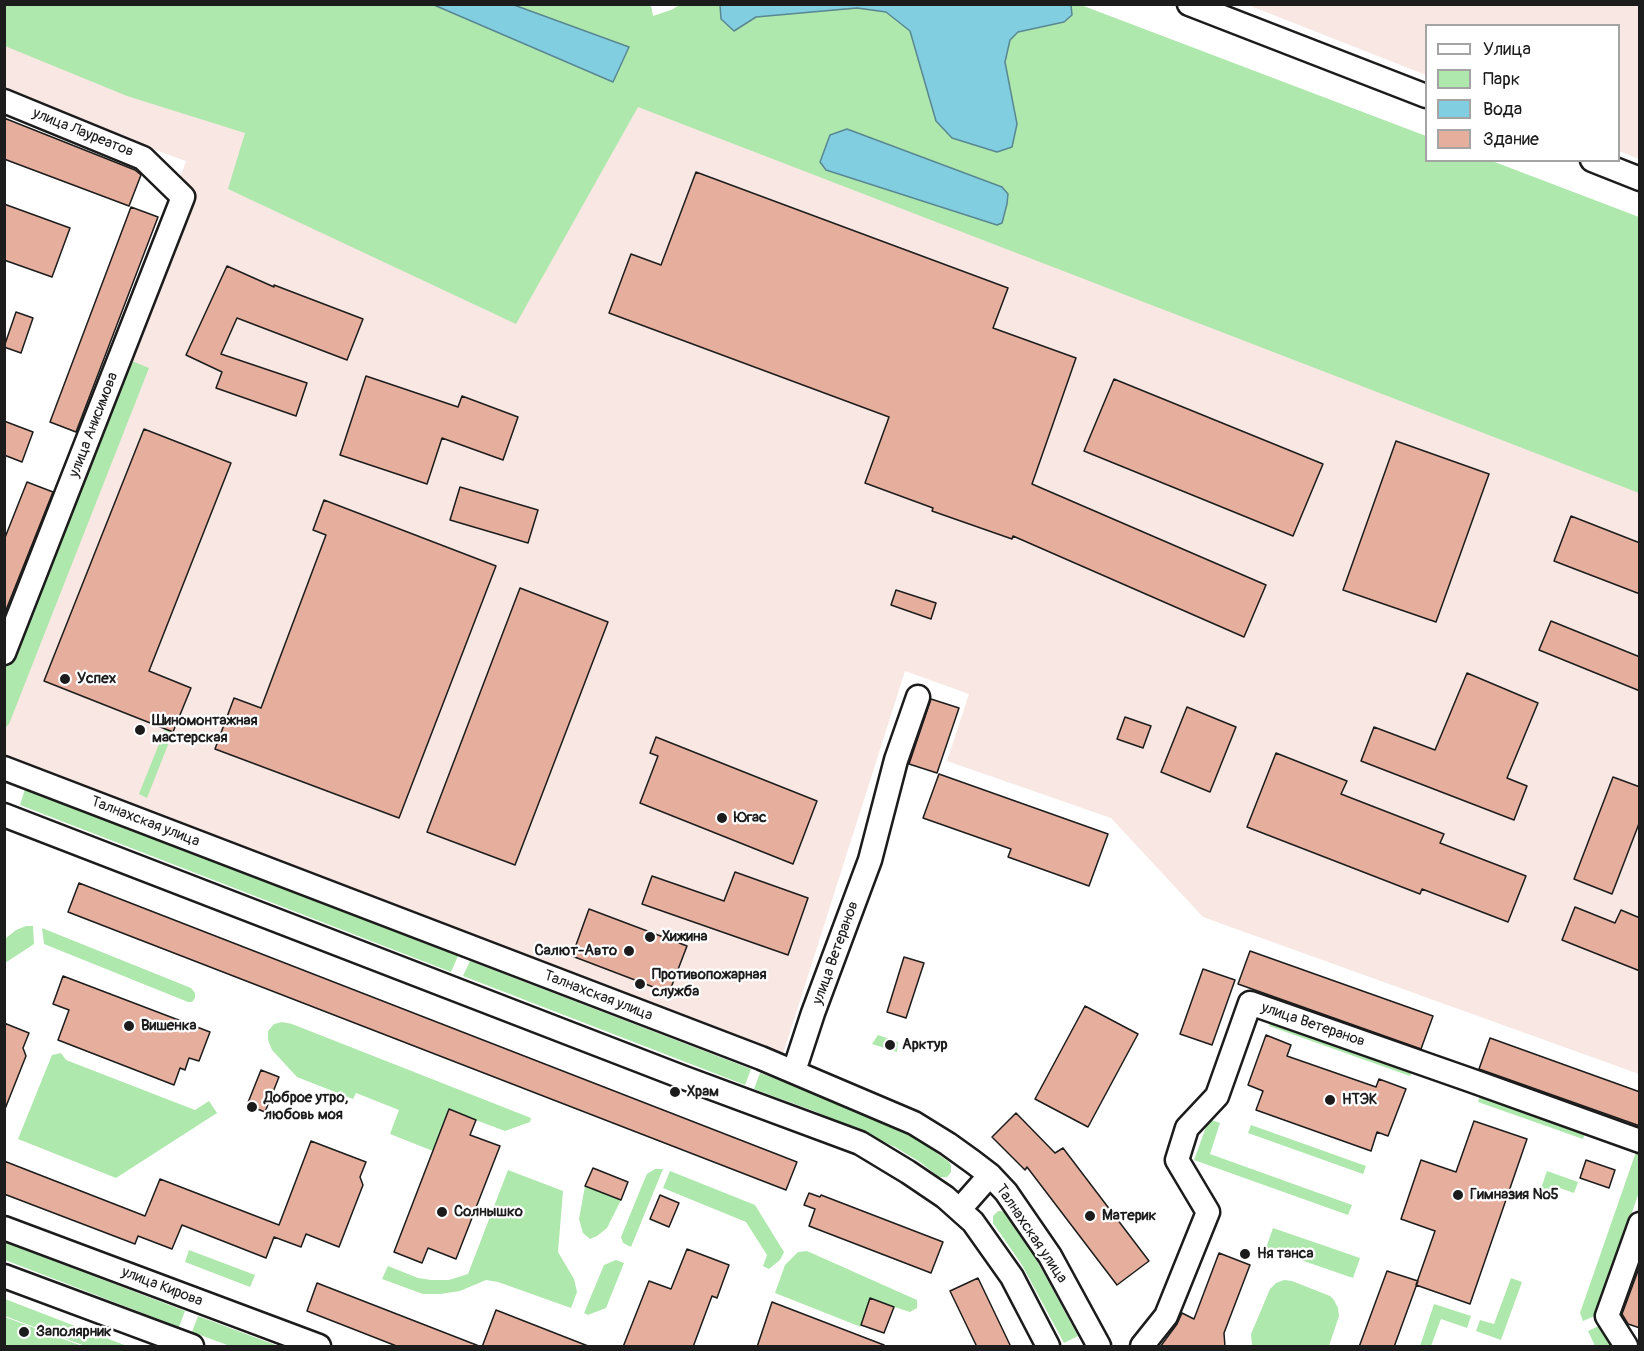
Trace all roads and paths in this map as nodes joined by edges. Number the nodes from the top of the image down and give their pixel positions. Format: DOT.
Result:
graph roads {
  1 [pos="1189,4"];
  2 [pos="1425,96"];
  3 [pos="4,101"];
  4 [pos="1597,162"];
  5 [pos="1640,179"];
  6 [pos="183,197"];
  7 [pos="4,653"];
  8 [pos="918,697"];
  9 [pos="4,768"];
  10 [pos="4,815"];
  11 [pos="794,1071"];
  12 [pos="1640,1142"];
  13 [pos="990,1176"];
  14 [pos="960,1209"];
  15 [pos="1640,1224"];
  16 [pos="4,1228"];
  17 [pos="4,1276"];
  18 [pos="192,1347"];
  19 [pos="319,1347"];
  20 [pos="1048,1347"];
  21 [pos="1099,1347"];
  22 [pos="1142,1347"];
  23 [pos="1626,1347"];
  1 -- 2 [label="street"];
  3 -- 6 [label="street, улица Лауреатов"];
  4 -- 5 [label="street"];
  6 -- 7 [label="street, улица Анисимова"];
  8 -- 11 [label="street, улица Ветеранов"];
  9 -- 11 [label="street, Талнахская улица"];
  10 -- 14 [label="street"];
  11 -- 13 [label="street, Талнахская улица"];
  12 -- 22 [label="street, улица Ветеранов"];
  13 -- 14 [label="street"];
  13 -- 21 [label="street, Талнахская улица"];
  14 -- 20 [label="street"];
  15 -- 23 [label="street"];
  16 -- 19 [label="street, улица Кирова"];
  17 -- 18 [label="street"];
}
